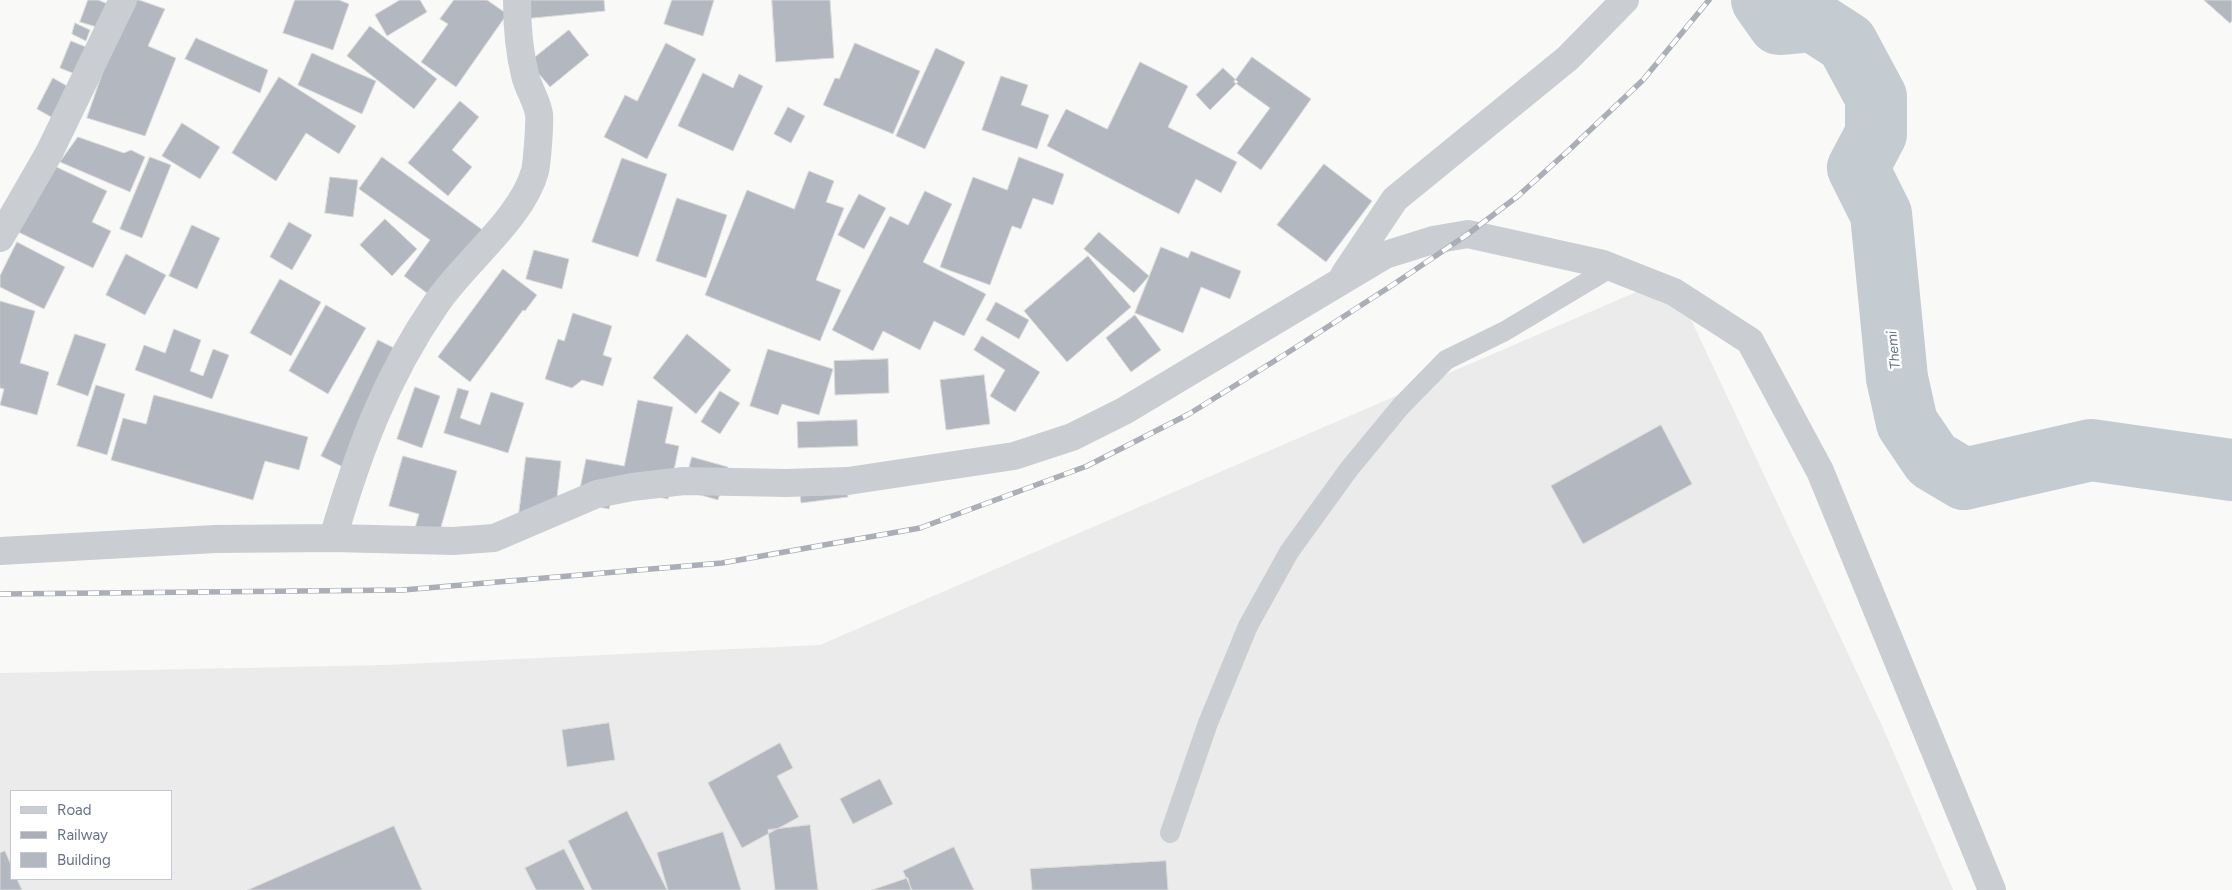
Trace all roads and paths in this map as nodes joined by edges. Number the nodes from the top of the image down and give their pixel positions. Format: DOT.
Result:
graph roads {
  1 [pos="123,0"];
  2 [pos="517,0"];
  3 [pos="1625,0"];
  4 [pos="0,238"];
  5 [pos="1612,267"];
  6 [pos="1341,280"];
  7 [pos="333,538"];
  8 [pos="0,551"];
  9 [pos="1170,833"];
  10 [pos="1992,890"];
  1 -- 4 [label="street"];
  2 -- 7 [label="street"];
  3 -- 6 [label="street"];
  5 -- 6 [label="street"];
  5 -- 9 [label="lane"];
  5 -- 10 [label="street"];
  6 -- 7 [label="street"];
  7 -- 8 [label="street"];
}
